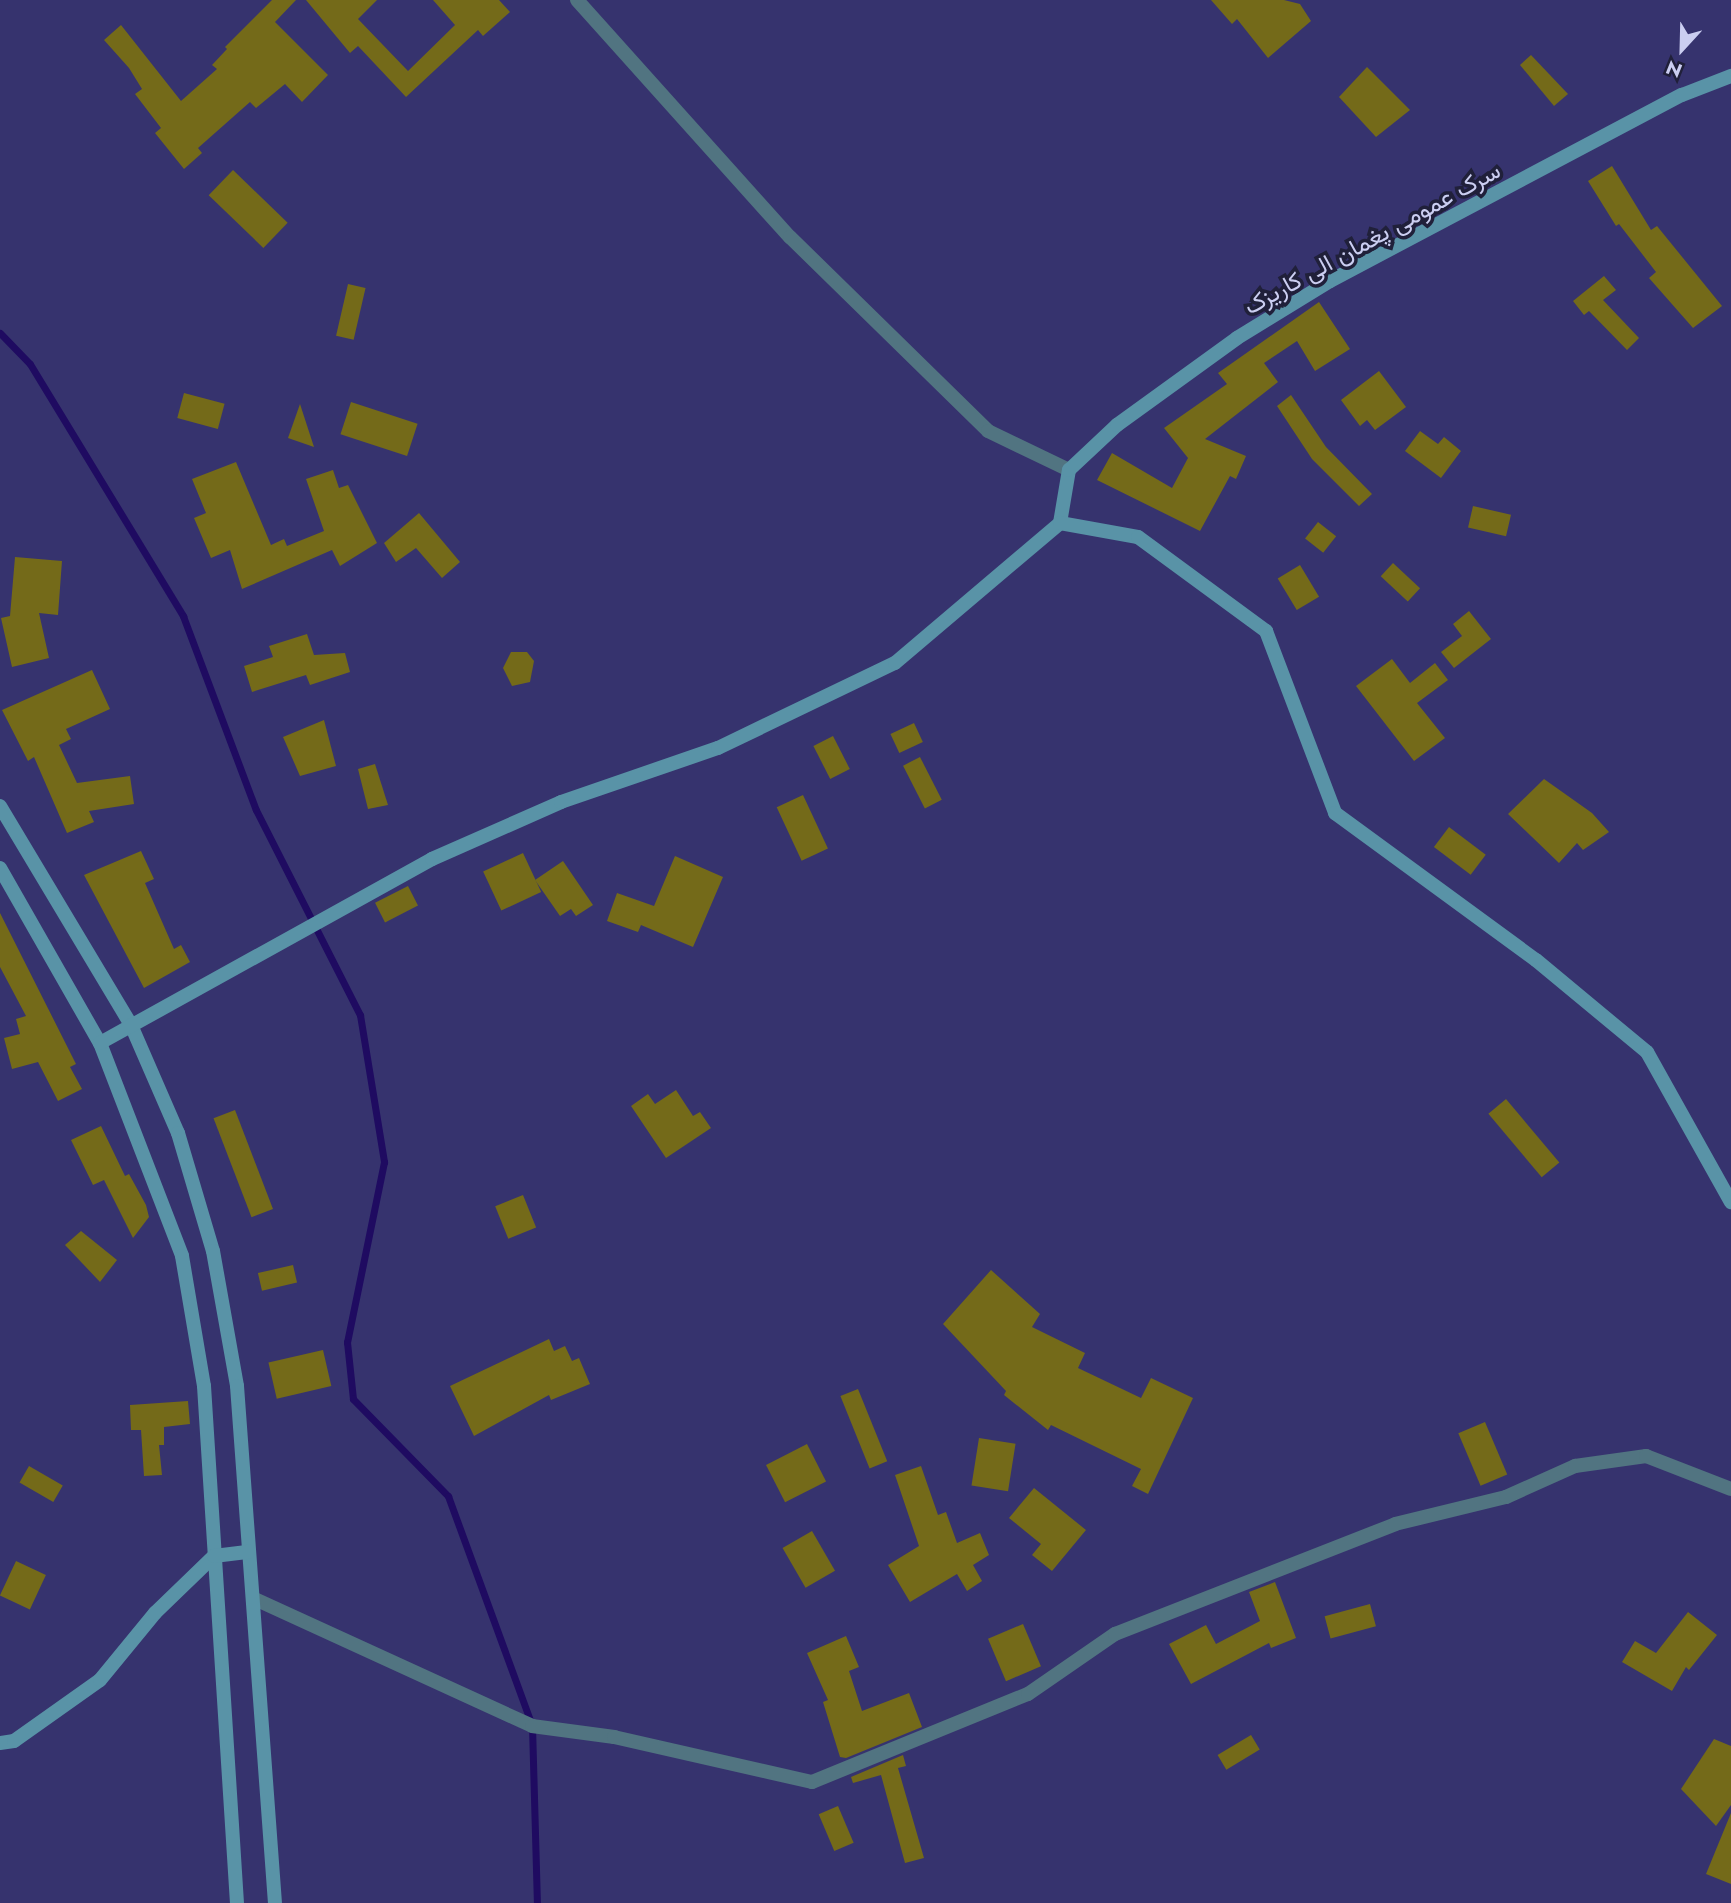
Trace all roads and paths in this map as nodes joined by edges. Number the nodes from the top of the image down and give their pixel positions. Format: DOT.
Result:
graph roads {
  1 [pos="577,0"];
  2 [pos="1731,76"];
  3 [pos="1069,470"];
  4 [pos="1060,523"];
  5 [pos="0,806"];
  6 [pos="0,868"];
  7 [pos="131,1025"];
  8 [pos="100,1043"];
  9 [pos="1731,1202"];
  10 [pos="1731,1489"];
  11 [pos="249,1552"];
  12 [pos="214,1556"];
  13 [pos="255,1599"];
  14 [pos="0,1743"];
  15 [pos="237,1903"];
  16 [pos="275,1903"];
  1 -- 3 [label="street"];
  2 -- 3 [label="street, سرک عمومی پغمان الی کاریزک"];
  3 -- 4 [label="street"];
  4 -- 7 [label="street"];
  4 -- 9 [label="street"];
  5 -- 7 [label="street"];
  6 -- 8 [label="street"];
  7 -- 8 [label="street"];
  7 -- 11 [label="street"];
  8 -- 12 [label="street"];
  10 -- 13 [label="street"];
  11 -- 12 [label="street"];
  11 -- 13 [label="street"];
  12 -- 14 [label="street"];
  12 -- 15 [label="street"];
  13 -- 16 [label="street"];
}
